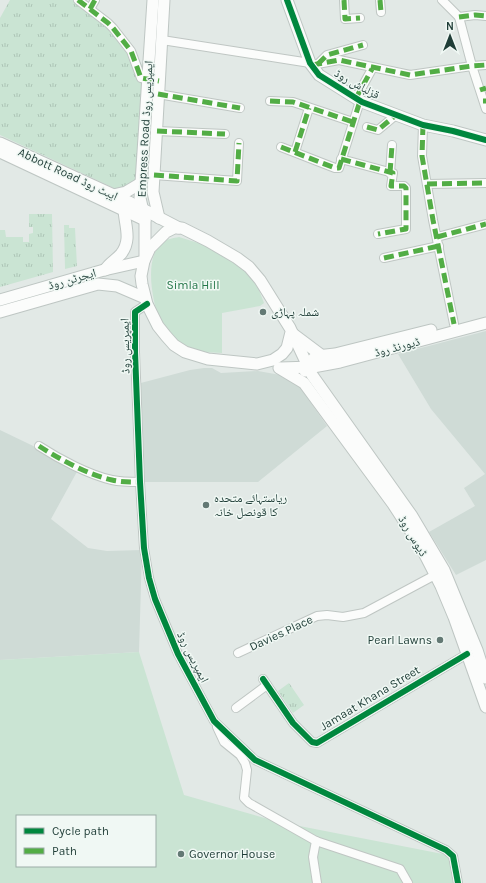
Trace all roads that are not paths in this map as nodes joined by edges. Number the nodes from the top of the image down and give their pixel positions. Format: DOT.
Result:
graph roads {
  1 [pos="78,0"];
  2 [pos="95,0"];
  3 [pos="153,0"];
  4 [pos="164,0"];
  5 [pos="287,0"];
  6 [pos="344,0"];
  7 [pos="380,0"];
  8 [pos="442,0"];
  9 [pos="90,9"];
  10 [pos="380,12"];
  11 [pos="486,16"];
  12 [pos="459,17"];
  13 [pos="360,18"];
  14 [pos="162,40"];
  15 [pos="363,45"];
  16 [pos="313,64"];
  17 [pos="486,65"];
  18 [pos="472,66"];
  19 [pos="372,69"];
  20 [pos="153,81"];
  21 [pos="483,89"];
  22 [pos="158,94"];
  23 [pos="358,99"];
  24 [pos="270,100"];
  25 [pos="485,104"];
  26 [pos="240,108"];
  27 [pos="309,108"];
  28 [pos="396,115"];
  29 [pos="354,122"];
  30 [pos="423,125"];
  31 [pos="367,127"];
  32 [pos="156,131"];
  33 [pos="225,134"];
  34 [pos="486,140"];
  35 [pos="239,142"];
  36 [pos="0,143"];
  37 [pos="392,145"];
  38 [pos="281,147"];
  39 [pos="0,152"];
  40 [pos="295,152"];
  41 [pos="341,159"];
  42 [pos="390,173"];
  43 [pos="154,175"];
  44 [pos="141,183"];
  45 [pos="486,183"];
  46 [pos="427,184"];
  47 [pos="113,194"];
  48 [pos="137,210"];
  49 [pos="159,218"];
  50 [pos="486,224"];
  51 [pos="179,228"];
  52 [pos="378,234"];
  53 [pos="437,237"];
  54 [pos="439,246"];
  55 [pos="384,258"];
  56 [pos="144,259"];
  57 [pos="104,270"];
  58 [pos="0,300"];
  59 [pos="146,301"];
  60 [pos="0,312"];
  61 [pos="486,316"];
  62 [pos="486,323"];
  63 [pos="454,324"];
  64 [pos="291,332"];
  65 [pos="321,355"];
  66 [pos="257,364"];
  67 [pos="308,367"];
  68 [pos="279,368"];
  69 [pos="304,384"];
  70 [pos="39,446"];
  71 [pos="140,482"];
  72 [pos="435,575"];
  73 [pos="477,650"];
  74 [pos="238,653"];
  75 [pos="486,678"];
  76 [pos="486,707"];
  77 [pos="236,708"];
  78 [pos="214,720"];
  79 [pos="316,841"];
  80 [pos="317,883"];
  81 [pos="408,883"];
  82 [pos="458,883"];
  1 -- 9 [label="street"];
  2 -- 9 [label="street"];
  3 -- 20 [label="main road, Empress Road ایمپریس روڈ"];
  4 -- 14 [label="main road, Empress Road ایمپریس روڈ"];
  5 -- 16 [label="main road, قزلباش روڈ"];
  6 -- 13 [label="street"];
  7 -- 10 [label="street"];
  8 -- 12 [label="street"];
  9 -- 20 [label="street"];
  11 -- 12 [label="street"];
  12 -- 18 [label="street"];
  14 -- 16 [label="street"];
  14 -- 20 [label="main road, Empress Road ایمپریس روڈ"];
  15 -- 16 [label="street"];
  16 -- 18 [label="street"];
  16 -- 23 [label="main road, قزلباش روڈ"];
  17 -- 18 [label="street"];
  18 -- 21 [label="street"];
  19 -- 23 [label="street"];
  20 -- 22 [label="main road, Empress Road ایمپریس روڈ"];
  20 -- 44 [label="main road, Empress Road ایمپریس روڈ"];
  21 -- 25 [label="street"];
  22 -- 26 [label="street"];
  22 -- 32 [label="main road, Empress Road ایمپریس روڈ"];
  23 -- 28 [label="main road, قزلباش روڈ"];
  23 -- 29 [label="street"];
  24 -- 27 [label="street"];
  27 -- 29 [label="street"];
  27 -- 40 [label="street"];
  28 -- 30 [label="main road, قزلباش روڈ"];
  28 -- 31 [label="street"];
  29 -- 41 [label="street"];
  30 -- 34 [label="main road, قزلباش روڈ"];
  30 -- 46 [label="street"];
  32 -- 33 [label="street"];
  32 -- 43 [label="main road, Empress Road ایمپریس روڈ"];
  35 -- 43 [label="street"];
  36 -- 47 [label="main road, Abbott Road ایبٹ روڈ"];
  37 -- 42 [label="street"];
  38 -- 40 [label="street"];
  39 -- 48 [label="main road, Abbott Road ایبٹ روڈ"];
  40 -- 41 [label="street"];
  41 -- 42 [label="street"];
  42 -- 52 [label="street"];
  43 -- 49 [label="main road, Empress Road ایمپریس روڈ"];
  44 -- 47 [label="main road"];
  44 -- 48 [label="main road, Empress Road ایمپریس روڈ"];
  45 -- 46 [label="street"];
  46 -- 53 [label="street"];
  47 -- 48 [label="main road, Abbott Road ایبٹ روڈ"];
  48 -- 49 [label="main road, Abbott Road ایبٹ روڈ"];
  48 -- 56 [label="main road, Empress Road ایمپریس روڈ"];
  48 -- 57 [label="main road"];
  49 -- 51 [label="main road, Abbott Road ایبٹ روڈ"];
  50 -- 53 [label="street"];
  51 -- 56 [label="main road"];
  51 -- 64 [label="main road"];
  53 -- 54 [label="street"];
  54 -- 55 [label="street"];
  54 -- 63 [label="street"];
  56 -- 57 [label="main road, ایجرٹن روڈ"];
  56 -- 59 [label="main road"];
  57 -- 58 [label="main road, ایجرٹن روڈ"];
  59 -- 60 [label="main road"];
  59 -- 66 [label="main road"];
  59 -- 71 [label="street, ایمپریس روڈ"];
  61 -- 63 [label="main road, ڈیورنڈ روڈ"];
  62 -- 67 [label="main road, ڈیورنڈ روڈ"];
  63 -- 65 [label="main road, ڈیورنڈ روڈ"];
  64 -- 65 [label="main road"];
  64 -- 66 [label="main road"];
  64 -- 67 [label="main road, ڈیوس روڈ"];
  65 -- 67 [label="main road"];
  66 -- 68 [label="main road, ڈیورنڈ روڈ"];
  67 -- 68 [label="main road, ڈیورنڈ روڈ"];
  67 -- 69 [label="main road"];
  67 -- 73 [label="main road, ڈیوس روڈ"];
  68 -- 69 [label="main road, ڈیوس روڈ"];
  69 -- 72 [label="main road, ڈیوس روڈ"];
  70 -- 71 [label="street"];
  71 -- 78 [label="street, ایمپریس روڈ"];
  72 -- 73 [label="main road, ڈیوس روڈ"];
  72 -- 74 [label="street, Davies Place"];
  73 -- 75 [label="main road, ڈیوس روڈ"];
  73 -- 76 [label="main road, ڈیوس روڈ"];
  73 -- 77 [label="street, Jamaat Khana Street"];
  78 -- 79 [label="street"];
  78 -- 82 [label="street, ایمپریس روڈ"];
  79 -- 80 [label="street"];
  79 -- 81 [label="street"];
}
